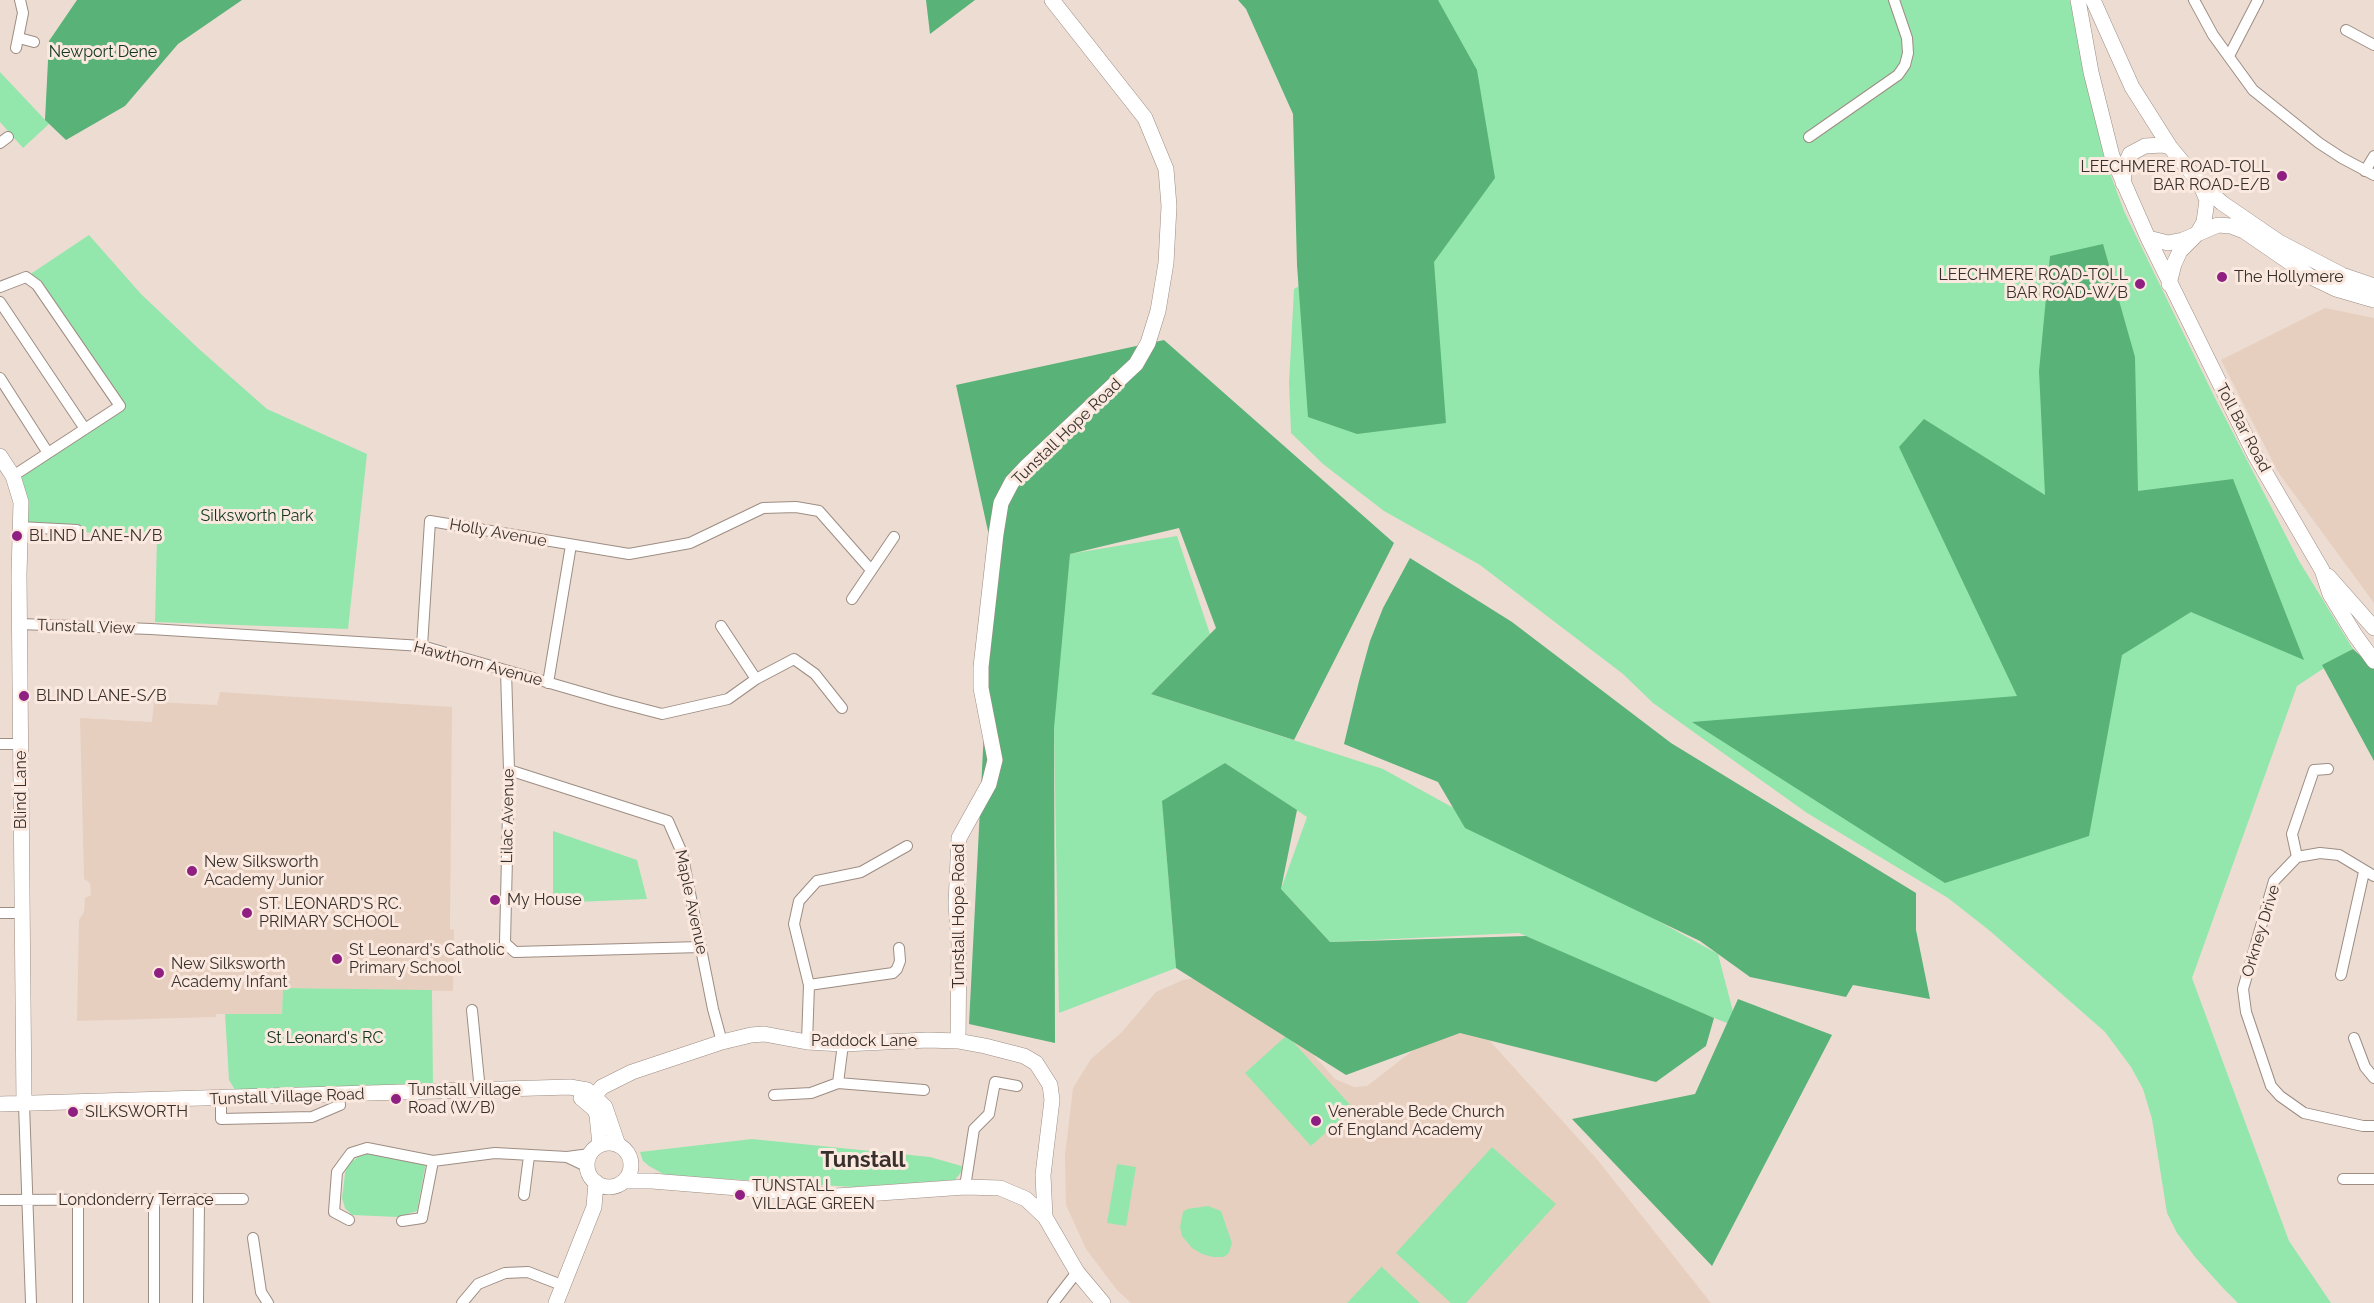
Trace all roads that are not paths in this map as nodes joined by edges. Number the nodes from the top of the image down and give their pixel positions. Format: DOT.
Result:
graph roads {
  1 [pos="20,0"];
  2 [pos="1053,0"];
  3 [pos="1894,0"];
  4 [pos="2078,0"];
  5 [pos="2094,0"];
  6 [pos="2194,0"];
  7 [pos="2258,0"];
  8 [pos="2346,30"];
  9 [pos="34,42"];
  10 [pos="2374,45"];
  11 [pos="2229,56"];
  12 [pos="1809,137"];
  13 [pos="2170,147"];
  14 [pos="2374,156"];
  15 [pos="2370,173"];
  16 [pos="2199,182"];
  17 [pos="2123,183"];
  18 [pos="2197,234"];
  19 [pos="2148,238"];
  20 [pos="2169,284"];
  21 [pos="2374,286"];
  22 [pos="0,287"];
  23 [pos="2374,300"];
  24 [pos="0,302"];
  25 [pos="0,378"];
  26 [pos="85,429"];
  27 [pos="48,453"];
  28 [pos="0,456"];
  29 [pos="13,476"];
  30 [pos="20,527"];
  31 [pos="77,530"];
  32 [pos="894,537"];
  33 [pos="571,545"];
  34 [pos="871,570"];
  35 [pos="2322,570"];
  36 [pos="852,599"];
  37 [pos="20,624"];
  38 [pos="721,626"];
  39 [pos="2374,628"];
  40 [pos="151,629"];
  41 [pos="422,646"];
  42 [pos="2374,661"];
  43 [pos="507,671"];
  44 [pos="756,679"];
  45 [pos="548,683"];
  46 [pos="842,708"];
  47 [pos="0,744"];
  48 [pos="21,744"];
  49 [pos="2328,769"];
  50 [pos="509,770"];
  51 [pos="907,846"];
  52 [pos="2297,857"];
  53 [pos="2369,874"];
  54 [pos="0,913"];
  55 [pos="22,913"];
  56 [pos="701,947"];
  57 [pos="899,948"];
  58 [pos="2341,975"];
  59 [pos="809,985"];
  60 [pos="472,1010"];
  61 [pos="2354,1038"];
  62 [pos="722,1041"];
  63 [pos="958,1041"];
  64 [pos="807,1042"];
  65 [pos="843,1044"];
  66 [pos="2374,1078"];
  67 [pos="838,1083"];
  68 [pos="1017,1086"];
  69 [pos="924,1090"];
  70 [pos="480,1091"];
  71 [pos="339,1095"];
  72 [pos="774,1095"];
  73 [pos="221,1099"];
  74 [pos="592,1100"];
  75 [pos="0,1104"];
  76 [pos="24,1104"];
  77 [pos="2374,1126"];
  78 [pos="618,1145"];
  79 [pos="593,1155"];
  80 [pos="529,1156"];
  81 [pos="433,1161"];
  82 [pos="631,1163"];
  83 [pos="1043,1175"];
  84 [pos="2343,1179"];
  85 [pos="2374,1179"];
  86 [pos="652,1181"];
  87 [pos="596,1182"];
  88 [pos="619,1183"];
  89 [pos="965,1187"];
  90 [pos="524,1195"];
  91 [pos="243,1199"];
  92 [pos="1026,1199"];
  93 [pos="0,1200"];
  94 [pos="28,1200"];
  95 [pos="78,1200"];
  96 [pos="154,1200"];
  97 [pos="200,1200"];
  98 [pos="594,1207"];
  99 [pos="1045,1217"];
  100 [pos="349,1220"];
  101 [pos="402,1221"];
  102 [pos="253,1238"];
  103 [pos="1077,1272"];
  104 [pos="564,1286"];
  105 [pos="31,1303"];
  106 [pos="78,1303"];
  107 [pos="154,1303"];
  108 [pos="198,1303"];
  109 [pos="268,1303"];
  110 [pos="462,1303"];
  111 [pos="556,1303"];
  112 [pos="1053,1303"];
  113 [pos="1103,1303"];
  1 -- 9 [label="street"];
  2 -- 63 [label="street, Tunstall Hope Road"];
  3 -- 12 [label="street"];
  4 -- 17 [label="street"];
  5 -- 13 [label="street"];
  6 -- 11 [label="street"];
  7 -- 11 [label="street"];
  8 -- 10 [label="street"];
  11 -- 15 [label="street"];
  13 -- 16 [label="street"];
  13 -- 17 [label="street"];
  14 -- 15 [label="street"];
  16 -- 18 [label="street"];
  16 -- 21 [label="street"];
  17 -- 19 [label="street"];
  18 -- 19 [label="street"];
  18 -- 20 [label="street"];
  18 -- 23 [label="street"];
  19 -- 20 [label="street, Toll Bar Road"];
  20 -- 35 [label="street, Toll Bar Road"];
  22 -- 26 [label="street"];
  24 -- 26 [label="street"];
  25 -- 27 [label="street"];
  26 -- 27 [label="street"];
  27 -- 29 [label="street"];
  28 -- 29 [label="street, Blind Lane"];
  29 -- 30 [label="street, Blind Lane"];
  30 -- 31 [label="street"];
  30 -- 37 [label="street, Blind Lane"];
  32 -- 34 [label="street"];
  33 -- 34 [label="street, Holly Avenue"];
  33 -- 41 [label="street, Holly Avenue"];
  33 -- 45 [label="street"];
  34 -- 36 [label="street"];
  35 -- 39 [label="street, Toll Bar Road"];
  35 -- 42 [label="street, Toll Bar Road"];
  37 -- 40 [label="street, Tunstall View"];
  37 -- 48 [label="street, Blind Lane"];
  38 -- 44 [label="street"];
  40 -- 41 [label="street, Hawthorn Avenue"];
  41 -- 43 [label="street, Hawthorn Avenue"];
  43 -- 45 [label="street, Hawthorn Avenue"];
  43 -- 50 [label="street, Lilac Avenue"];
  44 -- 45 [label="street, Hawthorn Avenue"];
  44 -- 46 [label="street"];
  47 -- 48 [label="street"];
  48 -- 55 [label="street, Blind Lane"];
  49 -- 52 [label="street"];
  50 -- 56 [label="street, Maple Avenue"];
  50 -- 56 [label="street, Lilac Avenue"];
  51 -- 59 [label="street"];
  52 -- 53 [label="street"];
  52 -- 77 [label="street, Orkney Drive"];
  53 -- 58 [label="street"];
  54 -- 55 [label="street"];
  55 -- 76 [label="street, Blind Lane"];
  56 -- 62 [label="street, Maple Avenue"];
  57 -- 59 [label="street"];
  59 -- 64 [label="street"];
  60 -- 70 [label="street"];
  61 -- 66 [label="street"];
  62 -- 64 [label="street, Paddock Lane"];
  62 -- 74 [label="street, Paddock Lane"];
  63 -- 65 [label="street, Paddock Lane"];
  63 -- 83 [label="street, Paddock Lane"];
  64 -- 65 [label="street, Paddock Lane"];
  65 -- 67 [label="street"];
  67 -- 69 [label="street"];
  67 -- 72 [label="street"];
  68 -- 89 [label="street"];
  70 -- 71 [label="street, Tunstall Village Road"];
  70 -- 74 [label="street, Tunstall Village Road"];
  71 -- 73 [label="street, Tunstall Village Road"];
  71 -- 73 [label="street"];
  73 -- 76 [label="street, Tunstall Village Road"];
  74 -- 78 [label="street"];
  74 -- 79 [label="street"];
  75 -- 76 [label="street, Tunstall Village Road"];
  76 -- 94 [label="street"];
  78 -- 79 [label="street"];
  78 -- 82 [label="street"];
  79 -- 80 [label="street"];
  79 -- 87 [label="street"];
  80 -- 81 [label="street"];
  80 -- 90 [label="street"];
  81 -- 100 [label="street"];
  81 -- 101 [label="street"];
  82 -- 86 [label="street"];
  82 -- 88 [label="street"];
  83 -- 92 [label="street, Paddock Lane"];
  83 -- 99 [label="street, Paddock Lane"];
  84 -- 85 [label="street"];
  86 -- 88 [label="street"];
  86 -- 89 [label="street"];
  87 -- 88 [label="street"];
  87 -- 98 [label="street"];
  88 -- 98 [label="street"];
  89 -- 92 [label="street"];
  91 -- 97 [label="street, Londonderry Terrace"];
  92 -- 99 [label="street"];
  93 -- 94 [label="street, Londonderry Terrace"];
  94 -- 95 [label="street, Londonderry Terrace"];
  94 -- 105 [label="street"];
  95 -- 96 [label="street, Londonderry Terrace"];
  95 -- 106 [label="street"];
  96 -- 97 [label="street, Londonderry Terrace"];
  96 -- 107 [label="street"];
  97 -- 108 [label="street"];
  98 -- 104 [label="street"];
  99 -- 103 [label="street"];
  102 -- 109 [label="street"];
  103 -- 112 [label="street"];
  103 -- 113 [label="street"];
  104 -- 110 [label="street"];
  104 -- 111 [label="street"];
}
